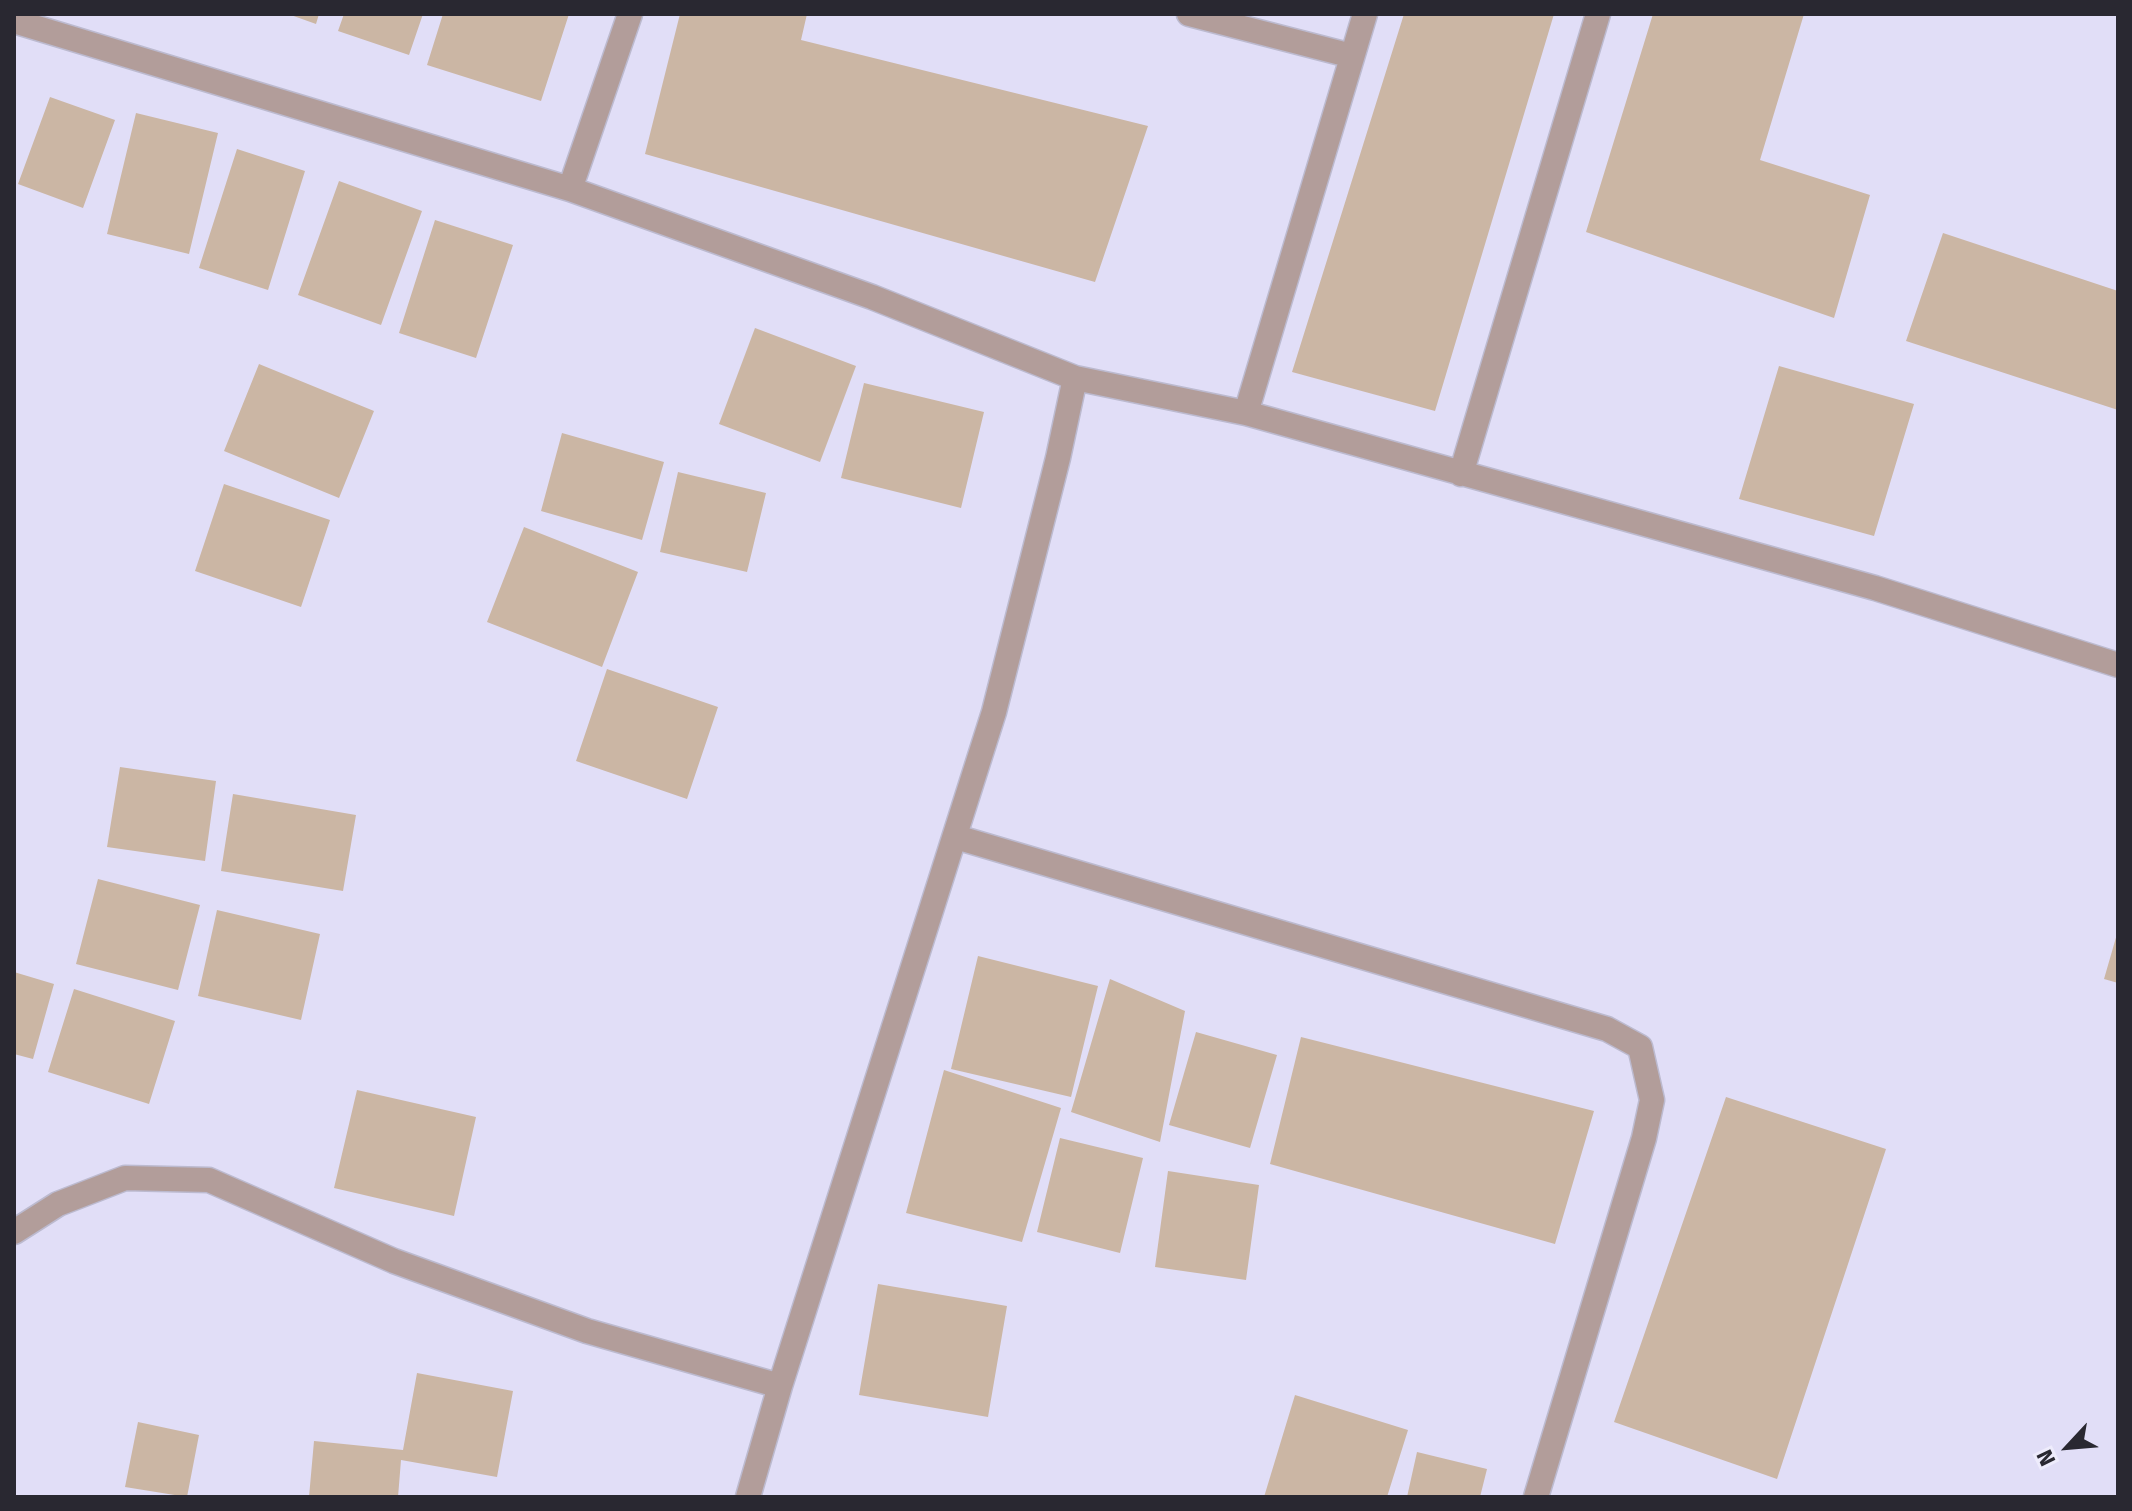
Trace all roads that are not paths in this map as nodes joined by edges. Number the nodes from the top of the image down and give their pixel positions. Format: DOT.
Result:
graph roads {
  1 [pos="630,14"];
  2 [pos="1189,14"];
  3 [pos="1365,14"];
  4 [pos="1598,14"];
  5 [pos="14,21"];
  6 [pos="1352,56"];
  7 [pos="570,189"];
  8 [pos="1075,378"];
  9 [pos="1246,413"];
  10 [pos="1461,474"];
  11 [pos="2118,665"];
  12 [pos="956,837"];
  13 [pos="14,1232"];
  14 [pos="780,1386"];
  15 [pos="748,1497"];
  16 [pos="1536,1497"];
  1 -- 7 [label="street"];
  2 -- 6 [label="street"];
  3 -- 6 [label="street"];
  4 -- 10 [label="street"];
  5 -- 7 [label="street"];
  6 -- 9 [label="street"];
  7 -- 8 [label="street"];
  8 -- 9 [label="street"];
  8 -- 12 [label="street"];
  9 -- 10 [label="street"];
  10 -- 11 [label="street"];
  12 -- 14 [label="street"];
  12 -- 16 [label="street"];
  13 -- 14 [label="street"];
  14 -- 15 [label="street"];
}
